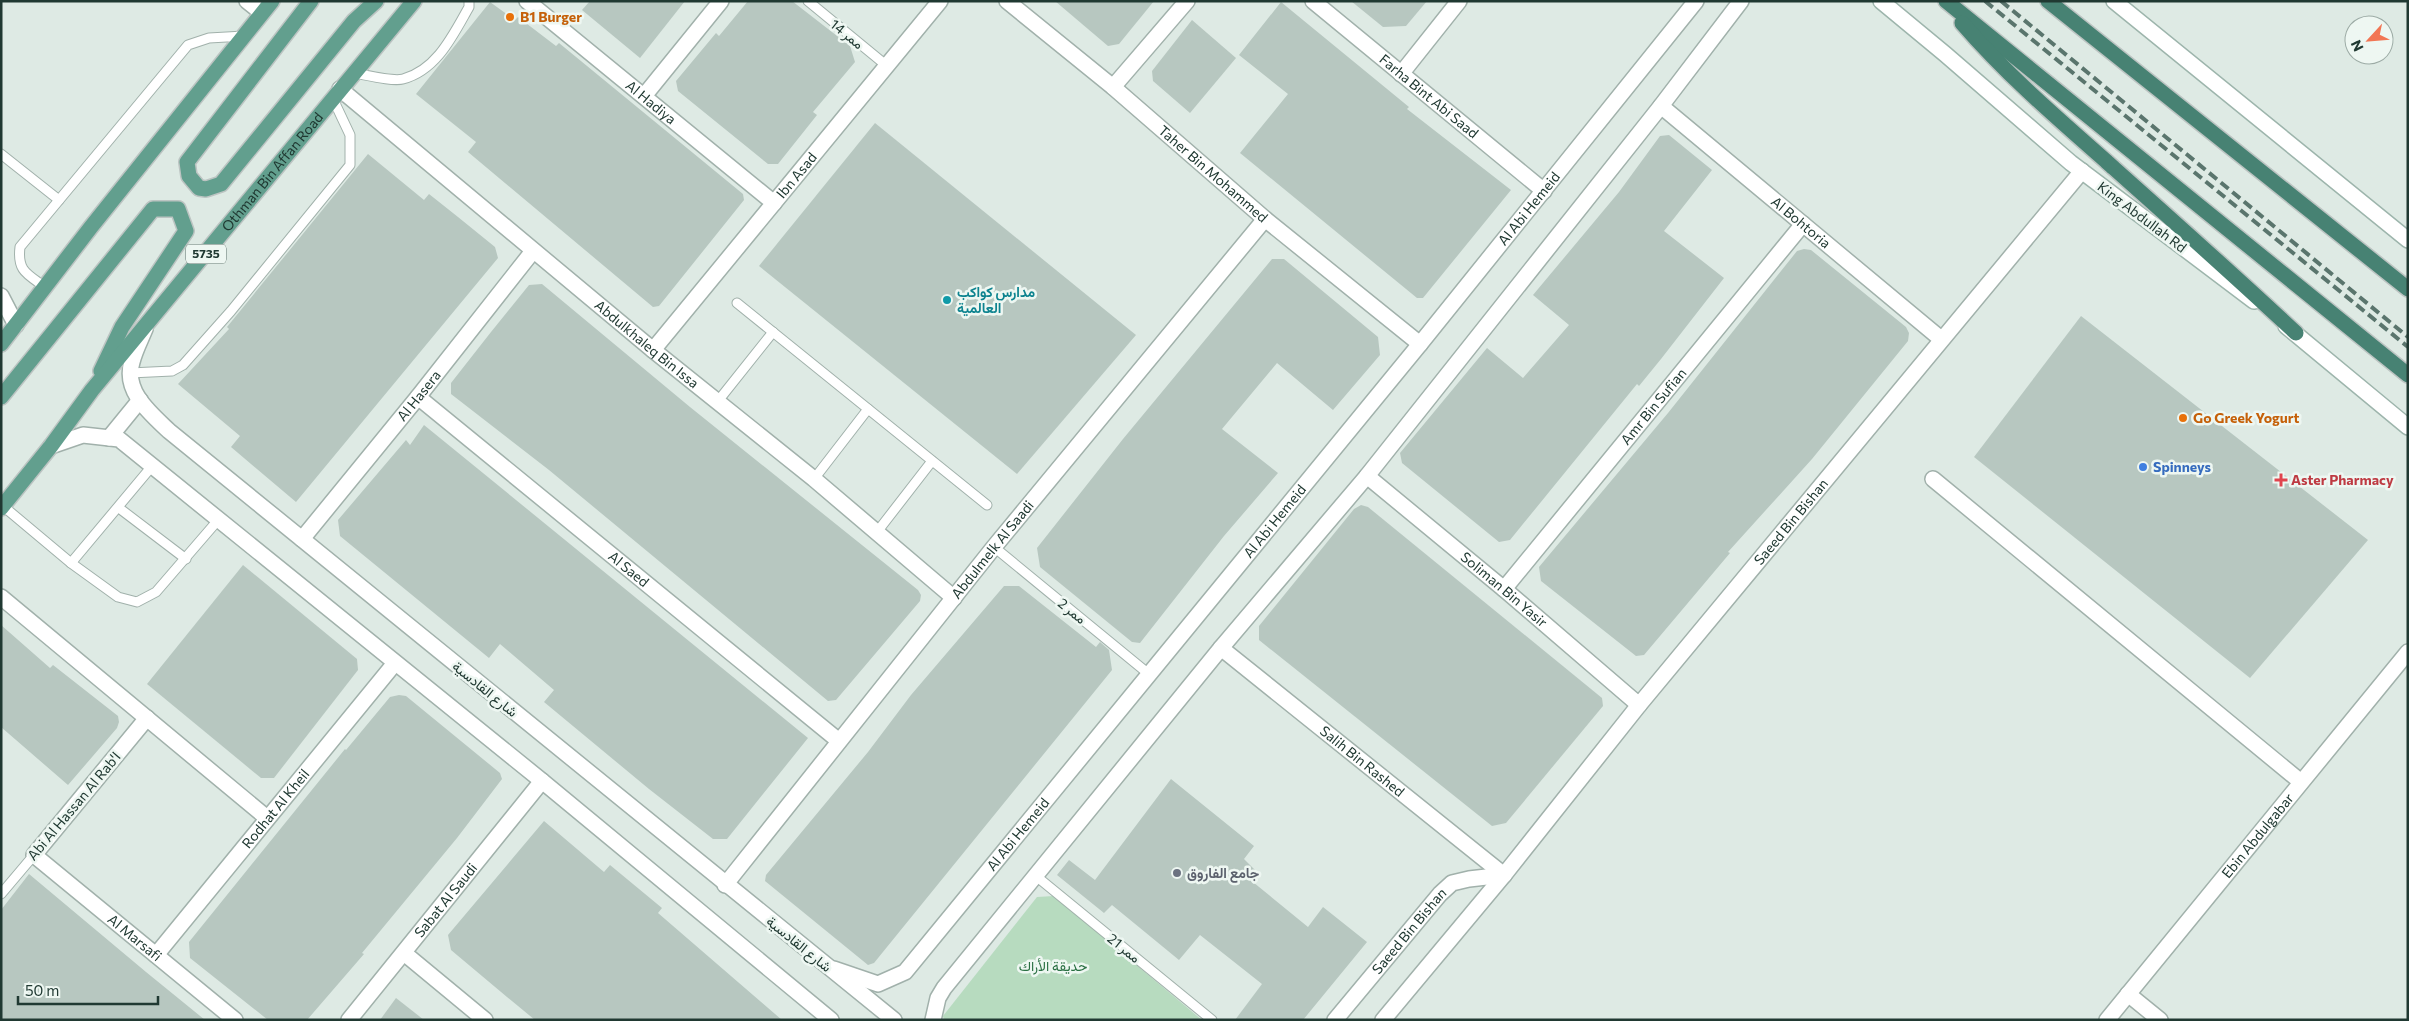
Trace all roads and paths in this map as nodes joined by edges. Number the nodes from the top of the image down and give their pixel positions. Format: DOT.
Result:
graph roads {
  1 [pos="247,1"];
  2 [pos="272,1"];
  3 [pos="311,1"];
  4 [pos="376,1"];
  5 [pos="414,1"];
  6 [pos="468,1"];
  7 [pos="527,1"];
  8 [pos="721,1"];
  9 [pos="808,1"];
  10 [pos="940,1"];
  11 [pos="1007,1"];
  12 [pos="1187,1"];
  13 [pos="1313,1"];
  14 [pos="1459,1"];
  15 [pos="1696,1"];
  16 [pos="1741,1"];
  17 [pos="1881,1"];
  18 [pos="1944,1"];
  19 [pos="2048,1"];
  20 [pos="2114,1"];
  21 [pos="262,14"];
  22 [pos="244,36"];
  23 [pos="887,66"];
  24 [pos="354,73"];
  25 [pos="1401,74"];
  26 [pos="1113,87"];
  27 [pos="337,94"];
  28 [pos="644,96"];
  29 [pos="1661,106"];
  30 [pos="1,154"];
  31 [pos="2082,171"];
  32 [pos="1544,190"];
  33 [pos="59,200"];
  34 [pos="774,203"];
  35 [pos="1265,219"];
  36 [pos="1803,224"];
  37 [pos="2408,240"];
  38 [pos="533,251"];
  39 [pos="2390,275"];
  40 [pos="2408,283"];
  41 [pos="45,287"];
  42 [pos="2408,290"];
  43 [pos="1,296"];
  44 [pos="737,304"];
  45 [pos="1,319"];
  46 [pos="16,325"];
  47 [pos="145,329"];
  48 [pos="773,332"];
  49 [pos="2296,333"];
  50 [pos="1941,339"];
  51 [pos="1,344"];
  52 [pos="1420,344"];
  53 [pos="653,350"];
  54 [pos="130,373"];
  55 [pos="2408,375"];
  56 [pos="92,390"];
  57 [pos="1,397"];
  58 [pos="418,397"];
  59 [pos="140,400"];
  60 [pos="718,402"];
  61 [pos="868,409"];
  62 [pos="2408,427"];
  63 [pos="108,438"];
  64 [pos="51,446"];
  65 [pos="932,461"];
  66 [pos="153,465"];
  67 [pos="1367,476"];
  68 [pos="814,479"];
  69 [pos="1933,479"];
  70 [pos="987,505"];
  71 [pos="2,507"];
  72 [pos="119,508"];
  73 [pos="220,519"];
  74 [pos="877,532"];
  75 [pos="302,539"];
  76 [pos="994,547"];
  77 [pos="186,559"];
  78 [pos="72,563"];
  79 [pos="1504,589"];
  80 [pos="1,597"];
  81 [pos="954,598"];
  82 [pos="1221,648"];
  83 [pos="2408,652"];
  84 [pos="395,663"];
  85 [pos="1150,675"];
  86 [pos="1639,705"];
  87 [pos="147,718"];
  88 [pos="839,741"];
  89 [pos="542,781"];
  90 [pos="2301,782"];
  91 [pos="267,818"];
  92 [pos="34,855"];
  93 [pos="1504,875"];
  94 [pos="1036,876"];
  95 [pos="725,885"];
  96 [pos="1,894"];
  97 [pos="404,953"];
  98 [pos="156,956"];
  99 [pos="824,964"];
  100 [pos="2128,994"];
  101 [pos="822,1017"];
  102 [pos="235,1020"];
  103 [pos="350,1020"];
  104 [pos="485,1020"];
  105 [pos="894,1020"];
  106 [pos="933,1020"];
  107 [pos="1212,1020"];
  108 [pos="1335,1020"];
  109 [pos="1384,1020"];
  110 [pos="2107,1020"];
  111 [pos="2160,1020"];
  1 -- 21 [label="street"];
  2 -- 21 [label="main road"];
  3 -- 4 [label="main road"];
  5 -- 24 [label="main road, Othman Bin Affan Road / 5735"];
  6 -- 24 [label="lane"];
  7 -- 28 [label="street, Al Hadiya"];
  8 -- 28 [label="street"];
  9 -- 23 [label="lane, ممر 14"];
  10 -- 23 [label="street, Ibn Asad"];
  11 -- 26 [label="street, Taher Bin Mohammed"];
  12 -- 26 [label="street"];
  13 -- 25 [label="street, Farha Bint Abi Saad"];
  14 -- 25 [label="street"];
  15 -- 32 [label="street, Al Abi Hemeid"];
  16 -- 29 [label="street"];
  17 -- 31 [label="street, King Abdullah Rd"];
  18 -- 49 [label="highway"];
  18 -- 55 [label="highway"];
  19 -- 39 [label="highway"];
  20 -- 37 [label="street"];
  21 -- 22 [label="main road"];
  22 -- 33 [label="lane"];
  22 -- 41 [label="main road"];
  23 -- 34 [label="street, Ibn Asad"];
  24 -- 27 [label="main road, Othman Bin Affan Road / 5735"];
  25 -- 32 [label="street, Farha Bint Abi Saad"];
  26 -- 35 [label="street, Taher Bin Mohammed"];
  27 -- 38 [label="street, Abdulkhaleq Bin Issa"];
  27 -- 47 [label="main road, Othman Bin Affan Road / 5735"];
  27 -- 54 [label="lane"];
  28 -- 34 [label="street, Al Hadiya"];
  29 -- 36 [label="street, Al Bohtoria"];
  29 -- 67 [label="street"];
  30 -- 33 [label="lane"];
  31 -- 49 [label="street, King Abdullah Rd"];
  31 -- 50 [label="street, Saeed Bin Bishan"];
  32 -- 52 [label="street, Al Abi Hemeid"];
  33 -- 41 [label="lane"];
  34 -- 53 [label="street, Ibn Asad"];
  35 -- 52 [label="street, Taher Bin Mohammed"];
  35 -- 76 [label="street, Abdulmelk Al Saadi"];
  36 -- 50 [label="street, Al Bohtoria"];
  36 -- 79 [label="street, Amr Bin Sufian"];
  38 -- 53 [label="street, Abdulkhaleq Bin Issa"];
  38 -- 58 [label="street, Al Hasera"];
  39 -- 40 [label="highway"];
  39 -- 42 [label="highway"];
  41 -- 46 [label="main road"];
  43 -- 46 [label="street"];
  44 -- 48 [label="lane"];
  45 -- 46 [label="street"];
  46 -- 51 [label="main road"];
  47 -- 54 [label="street"];
  47 -- 56 [label="main road, Othman Bin Affan Road / 5735"];
  48 -- 60 [label="lane"];
  48 -- 61 [label="lane"];
  49 -- 62 [label="street, King Abdullah Rd"];
  50 -- 86 [label="street, Saeed Bin Bishan"];
  52 -- 85 [label="street, Al Abi Hemeid"];
  53 -- 60 [label="street, Abdulkhaleq Bin Issa"];
  54 -- 59 [label="street, شارع القادسية"];
  56 -- 57 [label="main road"];
  56 -- 64 [label="main road, Othman Bin Affan Road / 5735"];
  58 -- 75 [label="street, Al Hasera"];
  58 -- 88 [label="street, Al Saed"];
  59 -- 63 [label="street"];
  59 -- 75 [label="street, شارع القادسية"];
  60 -- 68 [label="street, Abdulkhaleq Bin Issa"];
  61 -- 65 [label="lane"];
  61 -- 68 [label="lane"];
  63 -- 64 [label="street"];
  63 -- 66 [label="street"];
  64 -- 71 [label="main road, Othman Bin Affan Road / 5735"];
  65 -- 70 [label="lane"];
  65 -- 74 [label="lane"];
  66 -- 72 [label="lane"];
  66 -- 73 [label="street"];
  67 -- 79 [label="street, Soliman Bin Yasir"];
  67 -- 82 [label="street"];
  68 -- 74 [label="street, Abdulkhaleq Bin Issa"];
  69 -- 90 [label="street"];
  71 -- 78 [label="lane"];
  72 -- 77 [label="lane"];
  72 -- 78 [label="lane"];
  73 -- 77 [label="lane"];
  73 -- 84 [label="street"];
  74 -- 81 [label="street, Abdulkhaleq Bin Issa"];
  75 -- 95 [label="street, شارع القادسية"];
  76 -- 81 [label="street, Abdulmelk Al Saadi"];
  76 -- 85 [label="lane, ممر 2"];
  77 -- 78 [label="lane"];
  79 -- 86 [label="street, Soliman Bin Yasir"];
  80 -- 87 [label="street"];
  81 -- 88 [label="street, Abdulmelk Al Saadi"];
  82 -- 93 [label="street, Salih Bin Rashed"];
  82 -- 94 [label="street"];
  83 -- 90 [label="street, Ebin Abdulgabar"];
  84 -- 89 [label="street"];
  84 -- 91 [label="street, Rodhat Al Kheil"];
  85 -- 99 [label="street, Al Abi Hemeid"];
  86 -- 93 [label="street, Saeed Bin Bishan"];
  87 -- 91 [label="street"];
  87 -- 92 [label="street, Abi Al Hassan Al Rab'I"];
  88 -- 95 [label="street, Abdulmelk Al Saadi"];
  89 -- 97 [label="street, Sabat Al Saudi"];
  89 -- 101 [label="street"];
  90 -- 100 [label="street, Ebin Abdulgabar"];
  91 -- 98 [label="street, Rodhat Al Kheil"];
  92 -- 96 [label="lane, Abi Al Hassan Al Rab'I"];
  92 -- 98 [label="street, Al Marsafi"];
  93 -- 108 [label="street, Saeed Bin Bishan"];
  93 -- 109 [label="street, Saeed Bin Bishan"];
  94 -- 106 [label="street"];
  94 -- 107 [label="lane, ممر 21"];
  95 -- 99 [label="street, شارع القادسية"];
  97 -- 103 [label="street, Sabat Al Saudi"];
  97 -- 104 [label="street"];
  98 -- 102 [label="street, Al Marsafi"];
  99 -- 105 [label="street, شارع القادسية"];
  100 -- 110 [label="street, Ebin Abdulgabar"];
  100 -- 111 [label="street"];
}
